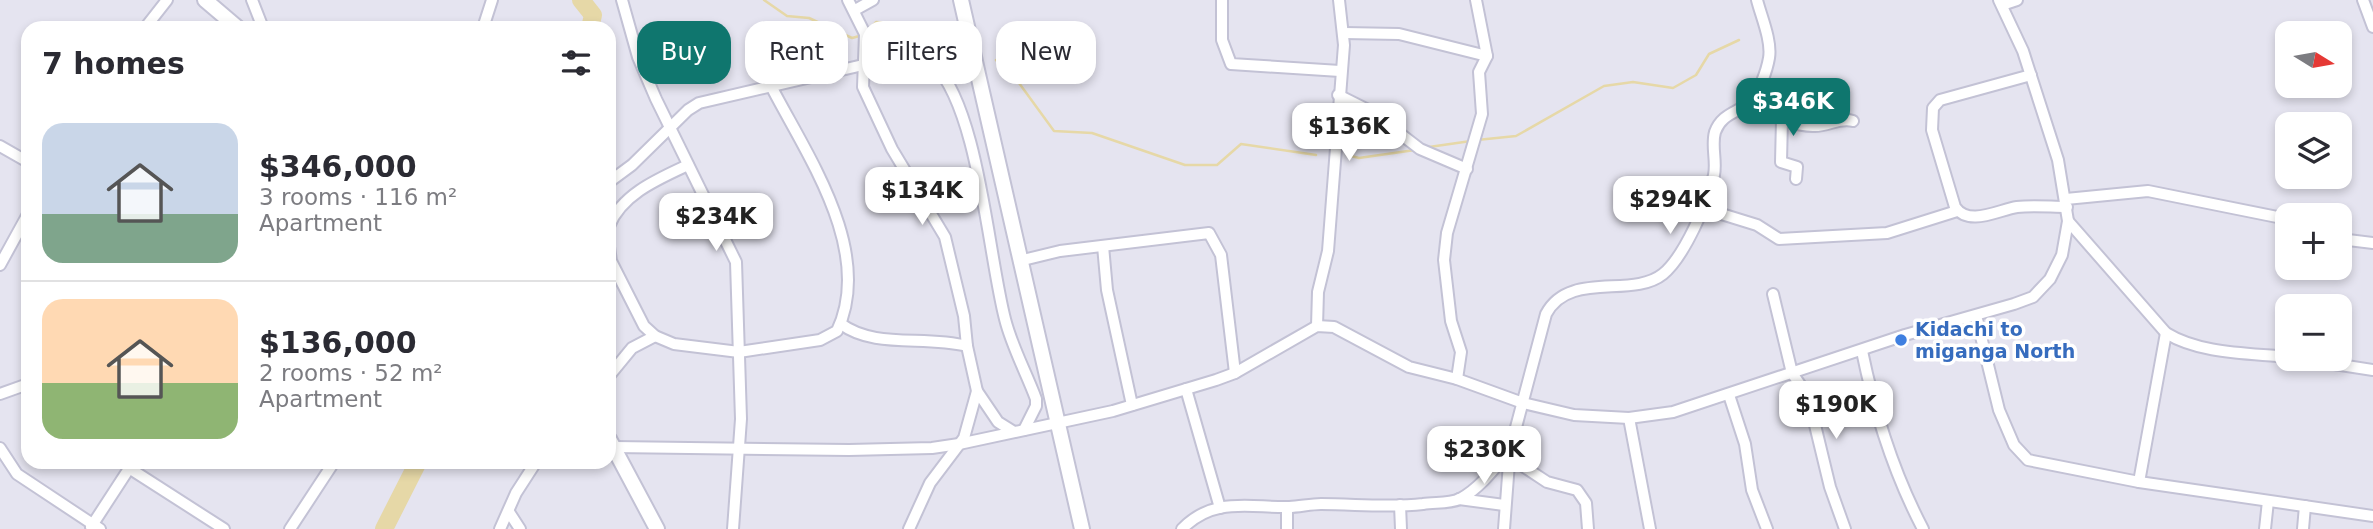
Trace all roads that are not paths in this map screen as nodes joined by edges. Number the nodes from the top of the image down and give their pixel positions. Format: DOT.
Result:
graph roads {
  1 [pos="167,0"];
  2 [pos="205,0"];
  3 [pos="252,0"];
  4 [pos="492,0"];
  5 [pos="622,0"];
  6 [pos="873,0"];
  7 [pos="961,0"];
  8 [pos="1222,0"];
  9 [pos="1339,0"];
  10 [pos="1476,0"];
  11 [pos="1757,0"];
  12 [pos="2017,0"];
  13 [pos="2363,0"];
  14 [pos="2001,3"];
  15 [pos="851,5"];
  16 [pos="150,21"];
  17 [pos="230,21"];
  18 [pos="260,21"];
  19 [pos="485,21"];
  20 [pos="2373,27"];
  21 [pos="862,28"];
  22 [pos="1343,33"];
  23 [pos="1488,56"];
  24 [pos="862,65"];
  25 [pos="1340,71"];
  26 [pos="2031,75"];
  27 [pos="863,84"];
  28 [pos="947,84"];
  29 [pos="771,86"];
  30 [pos="1338,96"];
  31 [pos="1747,104"];
  32 [pos="1782,119"];
  33 [pos="1853,121"];
  34 [pos="669,128"];
  35 [pos="0,146"];
  36 [pos="21,158"];
  37 [pos="688,165"];
  38 [pos="1467,169"];
  39 [pos="616,176"];
  40 [pos="1796,178"];
  41 [pos="2066,203"];
  42 [pos="1702,208"];
  43 [pos="1957,211"];
  44 [pos="616,212"];
  45 [pos="2275,217"];
  46 [pos="2067,221"];
  47 [pos="21,227"];
  48 [pos="2352,240"];
  49 [pos="2373,243"];
  50 [pos="1102,246"];
  51 [pos="1019,261"];
  52 [pos="0,265"];
  53 [pos="616,271"];
  54 [pos="1773,294"];
  55 [pos="1976,316"];
  56 [pos="841,324"];
  57 [pos="1317,326"];
  58 [pos="2166,333"];
  59 [pos="654,336"];
  60 [pos="967,346"];
  61 [pos="1862,351"];
  62 [pos="739,352"];
  63 [pos="2275,355"];
  64 [pos="616,367"];
  65 [pos="2352,367"];
  66 [pos="2373,370"];
  67 [pos="1235,373"];
  68 [pos="1792,373"];
  69 [pos="1457,379"];
  70 [pos="21,386"];
  71 [pos="1186,389"];
  72 [pos="977,391"];
  73 [pos="0,394"];
  74 [pos="1728,395"];
  75 [pos="1523,403"];
  76 [pos="1132,405"];
  77 [pos="1629,418"];
  78 [pos="1059,422"];
  79 [pos="1019,431"];
  80 [pos="616,443"];
  81 [pos="959,444"];
  82 [pos="0,448"];
  83 [pos="739,449"];
  84 [pos="616,452"];
  85 [pos="1509,454"];
  86 [pos="129,469"];
  87 [pos="137,469"];
  88 [pos="327,469"];
  89 [pos="531,469"];
  90 [pos="2139,482"];
  91 [pos="1459,499"];
  92 [pos="2268,501"];
  93 [pos="1400,505"];
  94 [pos="1504,505"];
  95 [pos="2305,506"];
  96 [pos="1220,508"];
  97 [pos="1287,508"];
  98 [pos="509,512"];
  99 [pos="2373,516"];
  100 [pos="94,527"];
  101 [pos="224,529"];
  102 [pos="290,529"];
  103 [pos="500,529"];
  104 [pos="520,529"];
  105 [pos="657,529"];
  106 [pos="733,529"];
  107 [pos="909,529"];
  108 [pos="1082,529"];
  109 [pos="1182,529"];
  110 [pos="1287,529"];
  111 [pos="1401,529"];
  112 [pos="1504,529"];
  113 [pos="1588,529"];
  114 [pos="1650,529"];
  115 [pos="1767,529"];
  116 [pos="1845,529"];
  117 [pos="1923,529"];
  118 [pos="2266,529"];
  119 [pos="2303,529"];
  1 -- 16 [label="street"];
  2 -- 17 [label="street"];
  3 -- 18 [label="street"];
  4 -- 19 [label="street"];
  5 -- 34 [label="street"];
  6 -- 15 [label="street"];
  7 -- 51 [label="street"];
  8 -- 25 [label="street"];
  9 -- 22 [label="street"];
  10 -- 23 [label="street"];
  11 -- 31 [label="street"];
  12 -- 14 [label="street"];
  13 -- 20 [label="street"];
  14 -- 26 [label="street"];
  15 -- 21 [label="street"];
  22 -- 23 [label="street"];
  22 -- 25 [label="street"];
  23 -- 38 [label="street"];
  24 -- 29 [label="street"];
  25 -- 30 [label="street"];
  26 -- 41 [label="street"];
  26 -- 43 [label="street"];
  27 -- 60 [label="street"];
  28 -- 79 [label="street"];
  29 -- 34 [label="street"];
  29 -- 56 [label="street"];
  30 -- 38 [label="street"];
  30 -- 57 [label="street"];
  31 -- 32 [label="street"];
  31 -- 42 [label="street"];
  32 -- 33 [label="street"];
  32 -- 40 [label="street"];
  34 -- 37 [label="street"];
  34 -- 39 [label="street"];
  35 -- 36 [label="street"];
  37 -- 44 [label="street"];
  37 -- 62 [label="street"];
  38 -- 69 [label="street"];
  41 -- 43 [label="street"];
  41 -- 45 [label="street"];
  41 -- 46 [label="street"];
  42 -- 43 [label="street"];
  42 -- 75 [label="street"];
  46 -- 55 [label="street"];
  46 -- 58 [label="street"];
  47 -- 52 [label="street"];
  48 -- 49 [label="street"];
  50 -- 51 [label="street"];
  50 -- 67 [label="street"];
  50 -- 76 [label="street"];
  51 -- 78 [label="street"];
  53 -- 59 [label="street"];
  54 -- 68 [label="street"];
  55 -- 61 [label="street"];
  55 -- 90 [label="street"];
  56 -- 60 [label="street"];
  56 -- 62 [label="street"];
  57 -- 67 [label="street"];
  57 -- 69 [label="street"];
  58 -- 63 [label="street"];
  58 -- 90 [label="street"];
  59 -- 62 [label="street"];
  59 -- 64 [label="street"];
  60 -- 72 [label="street"];
  61 -- 68 [label="street"];
  61 -- 117 [label="street"];
  62 -- 83 [label="street"];
  65 -- 66 [label="street"];
  67 -- 71 [label="street"];
  68 -- 74 [label="street"];
  68 -- 116 [label="street"];
  69 -- 75 [label="street"];
  70 -- 73 [label="street"];
  71 -- 76 [label="street"];
  71 -- 96 [label="street"];
  72 -- 79 [label="street"];
  72 -- 81 [label="street"];
  74 -- 77 [label="street"];
  74 -- 115 [label="street"];
  75 -- 77 [label="street"];
  75 -- 85 [label="street"];
  76 -- 78 [label="street"];
  77 -- 114 [label="street"];
  78 -- 79 [label="street"];
  78 -- 108 [label="street"];
  79 -- 81 [label="street"];
  80 -- 83 [label="street"];
  81 -- 83 [label="street"];
  81 -- 107 [label="street"];
  82 -- 100 [label="street"];
  83 -- 106 [label="street"];
  84 -- 105 [label="street"];
  85 -- 91 [label="street"];
  85 -- 94 [label="street"];
  85 -- 113 [label="street"];
  86 -- 100 [label="street"];
  87 -- 101 [label="street"];
  88 -- 102 [label="street"];
  89 -- 98 [label="street"];
  90 -- 92 [label="street"];
  91 -- 93 [label="street"];
  91 -- 94 [label="street"];
  92 -- 95 [label="street"];
  92 -- 118 [label="street"];
  93 -- 97 [label="street"];
  93 -- 111 [label="street"];
  94 -- 112 [label="street"];
  95 -- 99 [label="street"];
  95 -- 119 [label="street"];
  96 -- 97 [label="street"];
  96 -- 109 [label="street"];
  97 -- 110 [label="street"];
  98 -- 103 [label="street"];
  98 -- 104 [label="street"];
}
